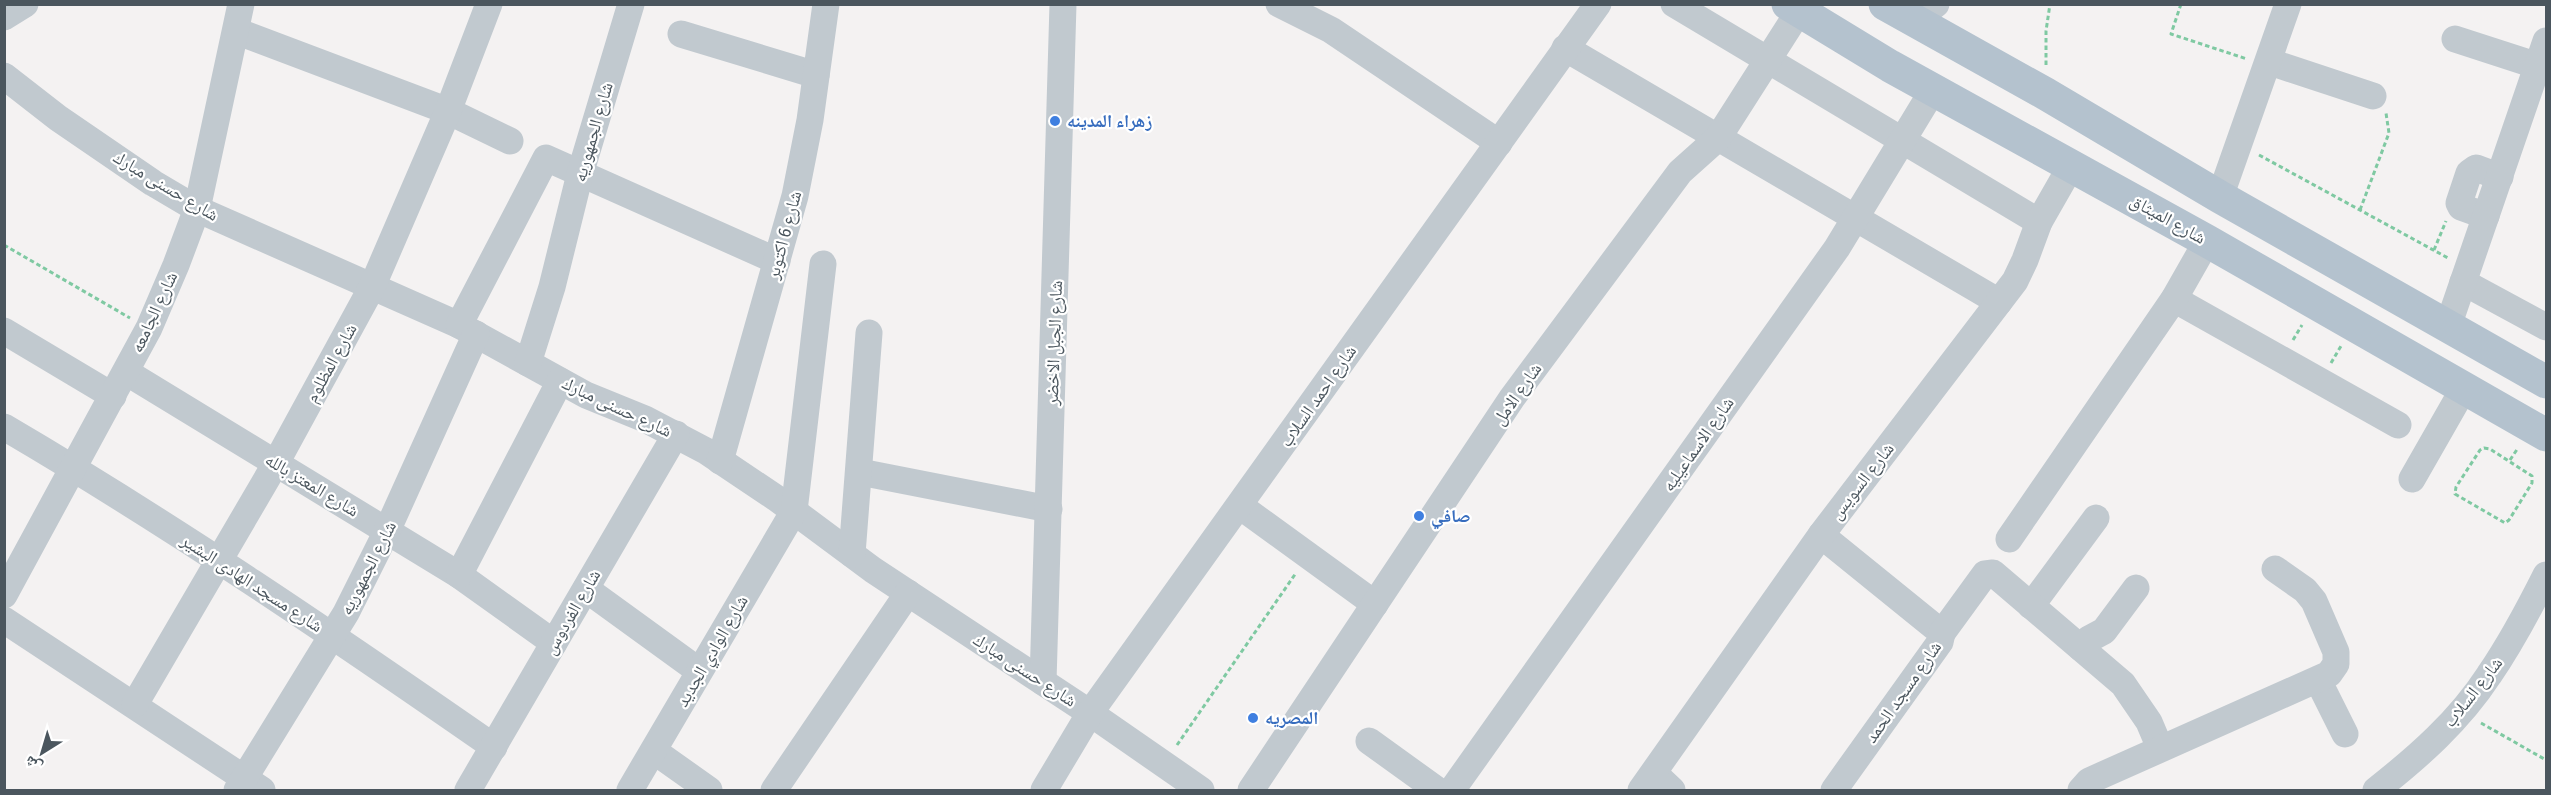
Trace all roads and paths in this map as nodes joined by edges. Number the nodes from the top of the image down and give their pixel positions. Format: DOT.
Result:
graph roads {
  1 [pos="25,4"];
  2 [pos="241,4"];
  3 [pos="489,4"];
  4 [pos="631,4"];
  5 [pos="826,4"];
  6 [pos="1063,4"];
  7 [pos="1279,4"];
  8 [pos="1598,4"];
  9 [pos="1674,4"];
  10 [pos="2050,4"];
  11 [pos="2181,4"];
  12 [pos="2289,4"];
  13 [pos="1794,8"];
  14 [pos="1911,12"];
  15 [pos="4,17"];
  16 [pos="236,31"];
  17 [pos="681,34"];
  18 [pos="2455,39"];
  19 [pos="2547,40"];
  20 [pos="1565,48"];
  21 [pos="1985,60"];
  22 [pos="1768,61"];
  23 [pos="2269,64"];
  24 [pos="1890,66"];
  25 [pos="816,75"];
  26 [pos="4,76"];
  27 [pos="2538,83"];
  28 [pos="1933,90"];
  29 [pos="2046,94"];
  30 [pos="2373,96"];
  31 [pos="1964,107"];
  32 [pos="448,111"];
  33 [pos="1718,138"];
  34 [pos="510,141"];
  35 [pos="1903,141"];
  36 [pos="1499,144"];
  37 [pos="2240,145"];
  38 [pos="2071,166"];
  39 [pos="580,174"];
  40 [pos="2500,177"];
  41 [pos="2220,197"];
  42 [pos="2459,203"];
  43 [pos="197,209"];
  44 [pos="2360,210"];
  45 [pos="2486,216"];
  46 [pos="1856,219"];
  47 [pos="2038,222"];
  48 [pos="2207,241"];
  49 [pos="4,245"];
  50 [pos="2434,250"];
  51 [pos="777,261"];
  52 [pos="823,264"];
  53 [pos="2466,275"];
  54 [pos="372,287"];
  55 [pos="2174,299"];
  56 [pos="1999,302"];
  57 [pos="2315,303"];
  58 [pos="2353,325"];
  59 [pos="2448,326"];
  60 [pos="2547,327"];
  61 [pos="149,328"];
  62 [pos="467,330"];
  63 [pos="4,331"];
  64 [pos="869,333"];
  65 [pos="2283,358"];
  66 [pos="528,363"];
  67 [pos="126,372"];
  68 [pos="2321,380"];
  69 [pos="560,381"];
  70 [pos="2547,382"];
  71 [pos="2464,388"];
  72 [pos="113,396"];
  73 [pos="2398,425"];
  74 [pos="4,427"];
  75 [pos="676,434"];
  76 [pos="2547,435"];
  77 [pos="720,461"];
  78 [pos="276,464"];
  79 [pos="73,468"];
  80 [pos="860,472"];
  81 [pos="2412,480"];
  82 [pos="1240,506"];
  83 [pos="1049,509"];
  84 [pos="794,511"];
  85 [pos="2096,518"];
  86 [pos="2510,520"];
  87 [pos="387,531"];
  88 [pos="1821,535"];
  89 [pos="2009,539"];
  90 [pos="852,554"];
  91 [pos="1308,556"];
  92 [pos="219,560"];
  93 [pos="2276,569"];
  94 [pos="2547,575"];
  95 [pos="459,576"];
  96 [pos="2136,588"];
  97 [pos="586,589"];
  98 [pos="908,593"];
  99 [pos="4,596"];
  100 [pos="1375,604"];
  101 [pos="2031,606"];
  102 [pos="2537,615"];
  103 [pos="4,620"];
  104 [pos="1942,633"];
  105 [pos="333,635"];
  106 [pos="554,644"];
  107 [pos="2081,648"];
  108 [pos="699,671"];
  109 [pos="2318,680"];
  110 [pos="1043,682"];
  111 [pos="135,704"];
  112 [pos="2461,712"];
  113 [pos="1090,713"];
  114 [pos="2345,734"];
  115 [pos="1369,741"];
  116 [pos="494,747"];
  117 [pos="2160,748"];
  118 [pos="654,751"];
  119 [pos="2547,760"];
  120 [pos="1164,764"];
  121 [pos="1656,785"];
  122 [pos="248,786"];
  123 [pos="468,790"];
  124 [pos="630,790"];
  125 [pos="709,790"];
  126 [pos="774,790"];
  127 [pos="1044,790"];
  128 [pos="1202,790"];
  129 [pos="1251,790"];
  130 [pos="1437,790"];
  131 [pos="1452,790"];
  132 [pos="1834,790"];
  133 [pos="2081,790"];
  134 [pos="2376,790"];
  1 -- 15 [label="street"];
  2 -- 16 [label="street, شارع الجامعه"];
  3 -- 32 [label="street, شارع المظلوم"];
  4 -- 39 [label="street, شارع الجمهوريه"];
  5 -- 25 [label="street, شارع 6 اكتوبر"];
  6 -- 83 [label="street, شارع الجبل الاخضر"];
  7 -- 36 [label="street"];
  8 -- 20 [label="street, شارع احمد السلاب"];
  9 -- 22 [label="street"];
  10 -- 29 [label="path"];
  11 -- 23 [label="path"];
  12 -- 23 [label="street"];
  13 -- 22 [label="street, شارع الامل"];
  13 -- 24 [label="main road, شارع الميثاق"];
  14 -- 21 [label="main road"];
  14 -- 24 [label="main road"];
  16 -- 32 [label="street"];
  16 -- 43 [label="street, شارع الجامعه"];
  17 -- 25 [label="street"];
  18 -- 27 [label="street"];
  19 -- 27 [label="street"];
  20 -- 33 [label="street"];
  20 -- 36 [label="street, شارع احمد السلاب"];
  21 -- 29 [label="main road"];
  21 -- 31 [label="main road"];
  22 -- 33 [label="street, شارع الامل"];
  22 -- 35 [label="street"];
  23 -- 30 [label="street"];
  23 -- 37 [label="street"];
  24 -- 28 [label="main road, شارع الميثاق"];
  25 -- 51 [label="street, شارع 6 اكتوبر"];
  26 -- 43 [label="street, شارع حسنى مبارك"];
  27 -- 40 [label="street"];
  28 -- 31 [label="main road, شارع الميثاق"];
  28 -- 35 [label="street, شارع الاسماعيليه"];
  29 -- 41 [label="main road"];
  30 -- 44 [label="path"];
  31 -- 38 [label="main road, شارع الميثاق"];
  32 -- 34 [label="street"];
  32 -- 54 [label="street, شارع المظلوم"];
  33 -- 46 [label="street"];
  33 -- 100 [label="street, شارع الامل"];
  35 -- 46 [label="street, شارع الاسماعيليه"];
  35 -- 47 [label="street"];
  36 -- 82 [label="street, شارع احمد السلاب"];
  37 -- 41 [label="street"];
  37 -- 44 [label="path"];
  38 -- 47 [label="street, شارع السويس"];
  38 -- 48 [label="main road, شارع الميثاق"];
  39 -- 51 [label="street"];
  39 -- 62 [label="street, شارع الجمهوريه"];
  39 -- 66 [label="street, شارع الجمهوريه"];
  40 -- 42 [label="street"];
  40 -- 45 [label="street"];
  41 -- 59 [label="main road"];
  42 -- 45 [label="street"];
  42 -- 50 [label="path"];
  43 -- 54 [label="street, شارع حسنى مبارك"];
  43 -- 61 [label="street, شارع الجامعه"];
  44 -- 50 [label="path"];
  45 -- 53 [label="street"];
  46 -- 56 [label="street"];
  46 -- 131 [label="street, شارع الاسماعيليه"];
  47 -- 56 [label="street, شارع السويس"];
  48 -- 55 [label="street"];
  48 -- 57 [label="main road, شارع الميثاق"];
  49 -- 61 [label="path"];
  50 -- 53 [label="path"];
  51 -- 77 [label="street, شارع 6 اكتوبر"];
  52 -- 84 [label="street"];
  53 -- 59 [label="street"];
  53 -- 60 [label="street"];
  54 -- 62 [label="street, شارع حسنى مبارك"];
  54 -- 78 [label="street, شارع المظلوم"];
  55 -- 65 [label="street"];
  55 -- 89 [label="street"];
  56 -- 88 [label="street, شارع السويس"];
  57 -- 58 [label="main road, شارع الميثاق"];
  57 -- 65 [label="path"];
  58 -- 68 [label="path"];
  58 -- 71 [label="main road, شارع الميثاق"];
  59 -- 70 [label="main road"];
  61 -- 67 [label="street, شارع الجامعه"];
  62 -- 66 [label="street, شارع حسنى مبارك"];
  62 -- 87 [label="street, شارع الجمهوريه"];
  63 -- 72 [label="street"];
  64 -- 80 [label="street"];
  65 -- 68 [label="street"];
  66 -- 69 [label="street, شارع حسنى مبارك"];
  67 -- 72 [label="street, شارع الجامعه"];
  67 -- 78 [label="street, شارع المعتز بالله"];
  68 -- 73 [label="street"];
  69 -- 75 [label="street, شارع حسنى مبارك"];
  69 -- 95 [label="street"];
  71 -- 76 [label="main road, شارع الميثاق"];
  71 -- 81 [label="street"];
  72 -- 79 [label="street, شارع الجامعه"];
  74 -- 79 [label="street, شارع مسجد الهادى البشير"];
  75 -- 77 [label="street, شارع حسنى مبارك"];
  75 -- 97 [label="street, شارع الفردوس"];
  77 -- 84 [label="street, شارع حسنى مبارك"];
  78 -- 87 [label="street, شارع المعتز بالله"];
  78 -- 92 [label="street, شارع المظلوم"];
  79 -- 92 [label="street, شارع مسجد الهادى البشير"];
  79 -- 99 [label="street, شارع الجامعه"];
  80 -- 83 [label="street"];
  80 -- 90 [label="street"];
  82 -- 91 [label="street"];
  82 -- 113 [label="street, شارع احمد السلاب"];
  83 -- 110 [label="street, شارع الجبل الاخضر"];
  84 -- 90 [label="street, شارع حسنى مبارك"];
  84 -- 108 [label="street, شارع الوادي الجديد"];
  85 -- 101 [label="street"];
  86 -- 86 [label="path"];
  87 -- 95 [label="street, شارع المعتز بالله"];
  87 -- 105 [label="street, شارع الجمهوريه"];
  88 -- 104 [label="street, شارع مسجد الحمد"];
  88 -- 121 [label="street, شارع السويس"];
  90 -- 98 [label="street, شارع حسنى مبارك"];
  91 -- 100 [label="street"];
  91 -- 120 [label="path"];
  92 -- 105 [label="street, شارع مسجد الهادى البشير"];
  92 -- 111 [label="street, شارع المظلوم"];
  93 -- 109 [label="street"];
  94 -- 102 [label="street, شارع السلاب"];
  95 -- 106 [label="street, شارع المعتز بالله"];
  96 -- 107 [label="street"];
  97 -- 106 [label="street, شارع الفردوس"];
  97 -- 108 [label="street"];
  98 -- 110 [label="street, شارع حسنى مبارك"];
  98 -- 126 [label="street"];
  100 -- 129 [label="street, شارع الامل"];
  101 -- 104 [label="street"];
  101 -- 107 [label="street"];
  102 -- 112 [label="street, شارع السلاب"];
  103 -- 111 [label="street"];
  104 -- 132 [label="street, شارع مسجد الحمد"];
  105 -- 116 [label="street, شارع مسجد الهادى البشير"];
  105 -- 122 [label="street, شارع الجمهوريه"];
  106 -- 116 [label="street, شارع الفردوس"];
  107 -- 117 [label="street"];
  108 -- 118 [label="street, شارع الوادي الجديد"];
  109 -- 114 [label="street"];
  109 -- 117 [label="street"];
  110 -- 113 [label="street, شارع حسنى مبارك"];
  111 -- 122 [label="street"];
  112 -- 119 [label="path"];
  112 -- 134 [label="street, شارع السلاب"];
  113 -- 120 [label="street, شارع حسنى مبارك"];
  113 -- 127 [label="street, شارع احمد السلاب"];
  115 -- 130 [label="street"];
  116 -- 123 [label="street, شارع الفردوس"];
  117 -- 133 [label="street"];
  118 -- 124 [label="street, شارع الوادي الجديد"];
  118 -- 125 [label="street"];
  120 -- 128 [label="street, شارع حسنى مبارك"];
}
